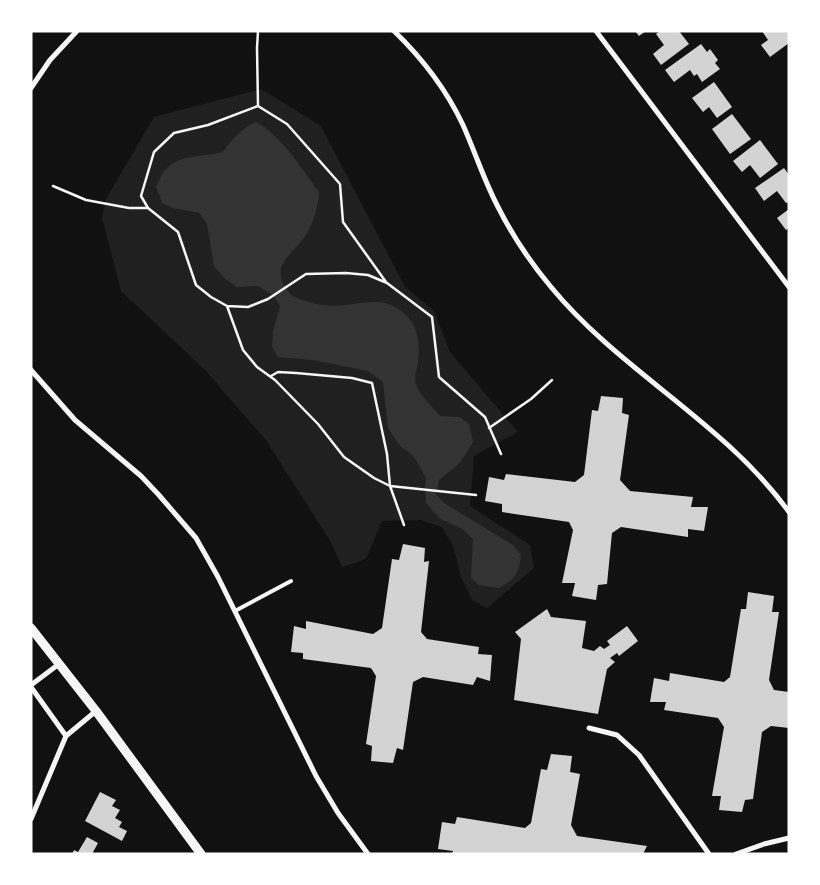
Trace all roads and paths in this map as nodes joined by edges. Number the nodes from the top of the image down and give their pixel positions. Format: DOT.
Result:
graph roads {
  1 [pos="77,31"];
  2 [pos="258,31"];
  3 [pos="394,31"];
  4 [pos="596,31"];
  5 [pos="31,88"];
  6 [pos="258,106"];
  7 [pos="53,186"];
  8 [pos="148,208"];
  9 [pos="387,283"];
  10 [pos="789,287"];
  11 [pos="227,306"];
  12 [pos="31,370"];
  13 [pos="271,377"];
  14 [pos="552,380"];
  15 [pos="489,428"];
  16 [pos="501,454"];
  17 [pos="390,486"];
  18 [pos="476,495"];
  19 [pos="789,512"];
  20 [pos="404,525"];
  21 [pos="291,582"];
  22 [pos="235,611"];
  23 [pos="31,628"];
  24 [pos="59,664"];
  25 [pos="31,686"];
  26 [pos="96,711"];
  27 [pos="589,728"];
  28 [pos="66,736"];
  29 [pos="31,819"];
  30 [pos="789,838"];
  31 [pos="201,854"];
  32 [pos="368,854"];
  33 [pos="709,854"];
  34 [pos="736,854"];
  1 -- 5 [label="street"];
  2 -- 6 [label="path"];
  3 -- 19 [label="street"];
  4 -- 10 [label="street"];
  6 -- 8 [label="path"];
  6 -- 9 [label="path"];
  7 -- 8 [label="path"];
  8 -- 11 [label="path"];
  9 -- 11 [label="path"];
  9 -- 15 [label="path"];
  11 -- 13 [label="path"];
  12 -- 22 [label="street"];
  13 -- 17 [label="path"];
  13 -- 17 [label="path"];
  14 -- 15 [label="path"];
  15 -- 16 [label="path"];
  17 -- 18 [label="path"];
  17 -- 20 [label="path"];
  21 -- 22 [label="lane"];
  22 -- 32 [label="street"];
  23 -- 24 [label="street"];
  24 -- 25 [label="street"];
  24 -- 26 [label="street"];
  25 -- 28 [label="street"];
  26 -- 28 [label="street"];
  26 -- 31 [label="street"];
  27 -- 33 [label="street"];
  28 -- 29 [label="street"];
  30 -- 34 [label="street"];
}
